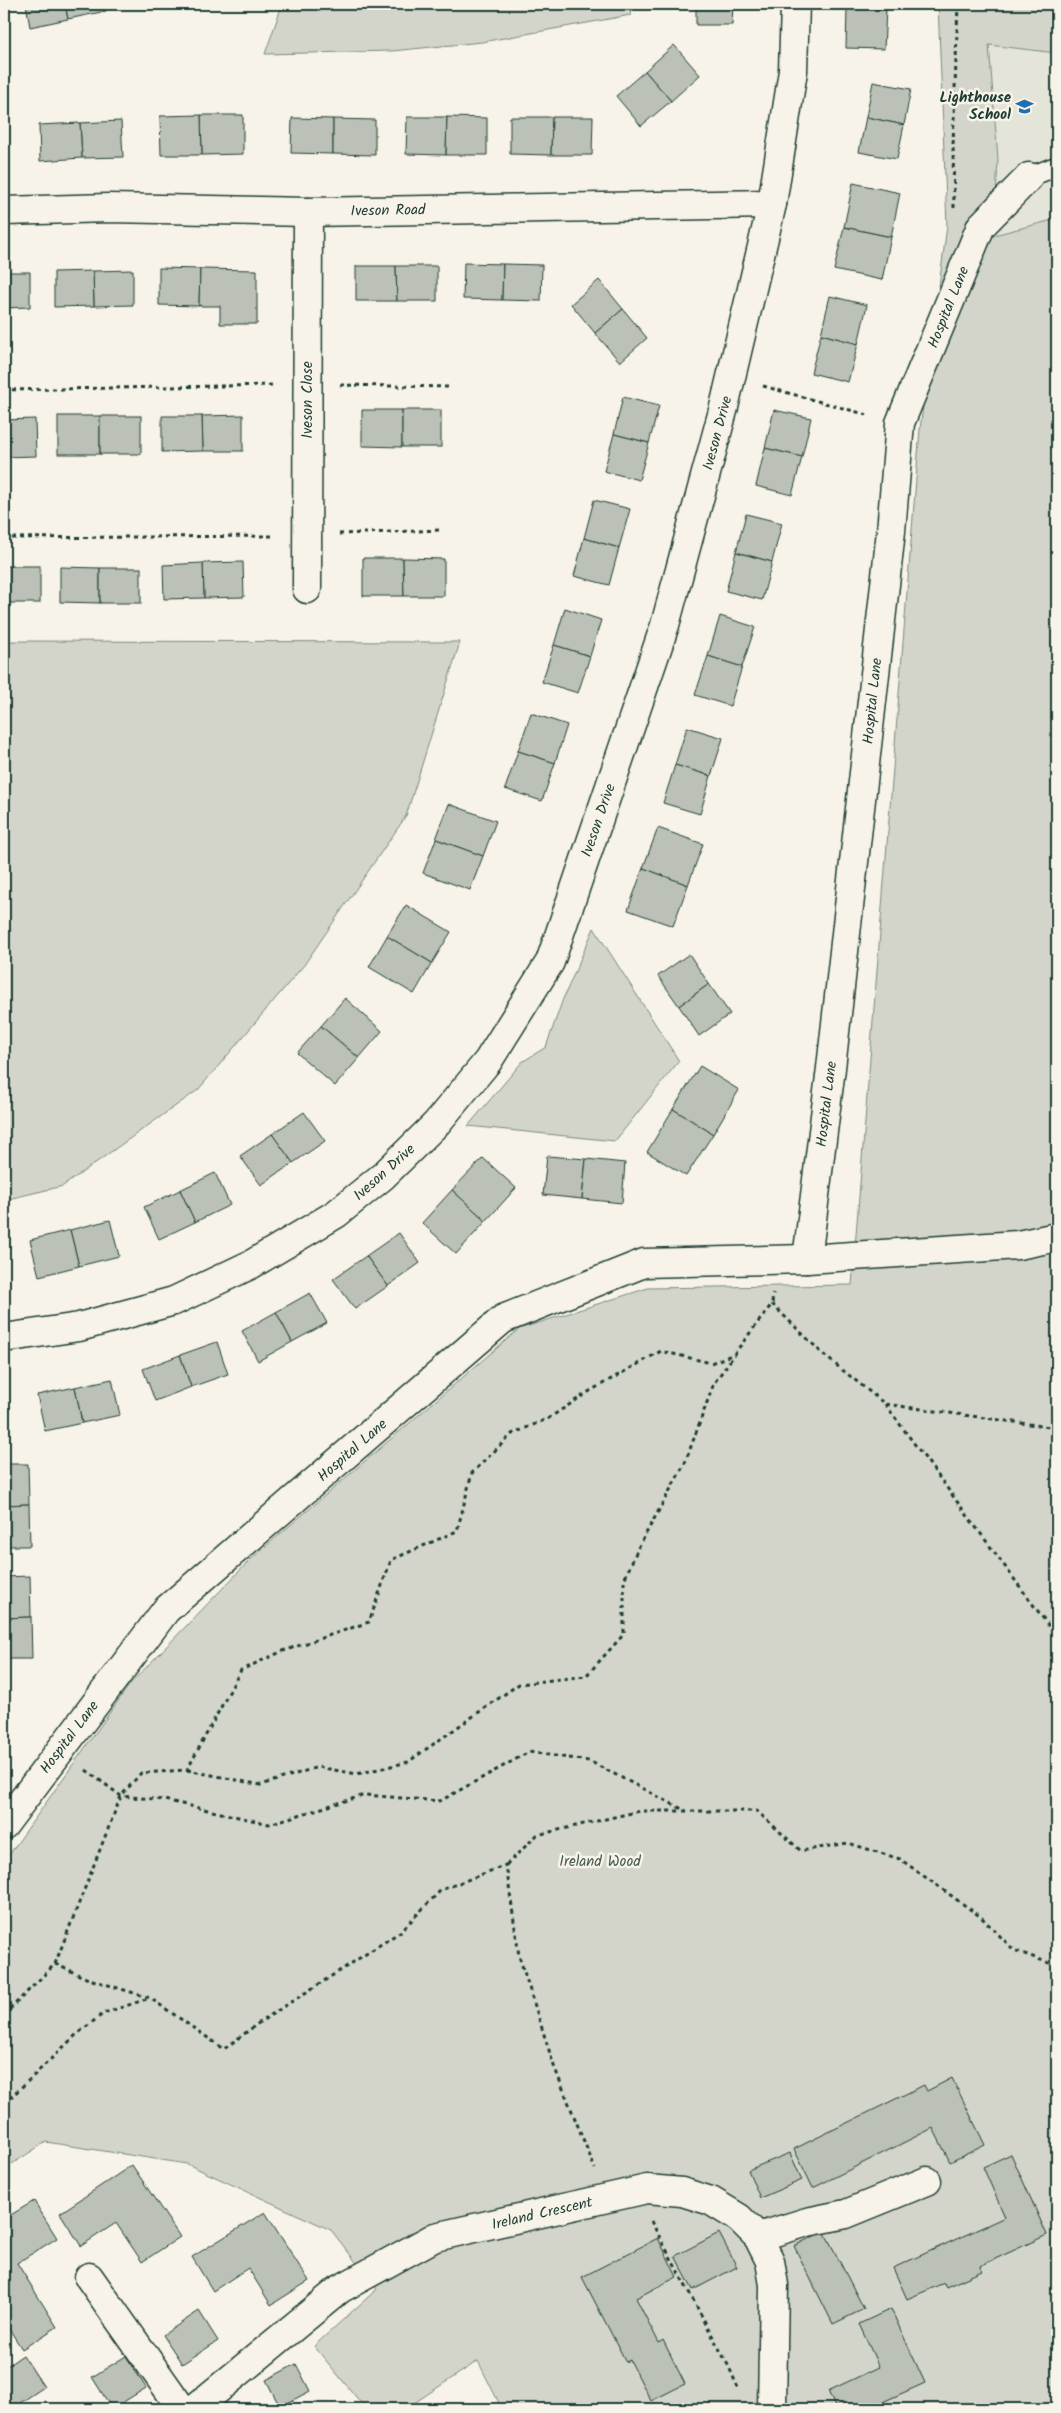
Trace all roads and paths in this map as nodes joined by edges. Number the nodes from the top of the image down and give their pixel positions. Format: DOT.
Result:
graph roads {
  1 [pos="795,4"];
  2 [pos="958,4"];
  3 [pos="1057,166"];
  4 [pos="1029,176"];
  5 [pos="772,204"];
  6 [pos="4,211"];
  7 [pos="308,212"];
  8 [pos="954,214"];
  9 [pos="731,377"];
  10 [pos="307,385"];
  11 [pos="450,387"];
  12 [pos="4,390"];
  13 [pos="900,423"];
  14 [pos="442,530"];
  15 [pos="308,535"];
  16 [pos="4,538"];
  17 [pos="308,589"];
  18 [pos="1057,1237"];
  19 [pos="807,1259"];
  20 [pos="774,1260"];
  21 [pos="772,1304"];
  22 [pos="4,1338"];
  23 [pos="734,1354"];
  24 [pos="885,1404"];
  25 [pos="1057,1428"];
  26 [pos="1057,1637"];
  27 [pos="58,1752"];
  28 [pos="186,1770"];
  29 [pos="121,1796"];
  30 [pos="686,1811"];
  31 [pos="4,1826"];
  32 [pos="506,1864"];
  33 [pos="55,1964"];
  34 [pos="1057,1966"];
  35 [pos="150,1998"];
  36 [pos="4,2015"];
  37 [pos="4,2104"];
  38 [pos="927,2181"];
  39 [pos="635,2192"];
  40 [pos="607,2198"];
  41 [pos="758,2237"];
  42 [pos="88,2277"];
  43 [pos="740,2392"];
  44 [pos="182,2409"];
  45 [pos="194,2409"];
  46 [pos="772,2409"];
  1 -- 5 [label="street, Iveson Drive"];
  2 -- 8 [label="path"];
  3 -- 4 [label="lane"];
  4 -- 13 [label="street, Hospital Lane"];
  5 -- 7 [label="street, Iveson Road"];
  5 -- 9 [label="street, Iveson Drive"];
  6 -- 7 [label="street, Iveson Road"];
  7 -- 10 [label="street, Iveson Close"];
  9 -- 13 [label="path"];
  9 -- 22 [label="street, Iveson Drive"];
  10 -- 11 [label="path"];
  10 -- 12 [label="path"];
  10 -- 15 [label="street, Iveson Close"];
  13 -- 19 [label="street, Hospital Lane"];
  14 -- 15 [label="path"];
  15 -- 16 [label="path"];
  15 -- 17 [label="street, Iveson Close"];
  18 -- 19 [label="street, Hospital Lane"];
  19 -- 20 [label="street, Hospital Lane"];
  20 -- 21 [label="path"];
  20 -- 27 [label="street, Hospital Lane"];
  21 -- 23 [label="path"];
  21 -- 24 [label="path"];
  23 -- 28 [label="path"];
  23 -- 28 [label="path"];
  24 -- 25 [label="path"];
  24 -- 26 [label="path"];
  27 -- 29 [label="path"];
  27 -- 31 [label="street, Hospital Lane"];
  28 -- 29 [label="path"];
  29 -- 30 [label="path"];
  29 -- 33 [label="path"];
  30 -- 32 [label="path"];
  30 -- 34 [label="path"];
  32 -- 35 [label="path"];
  32 -- 40 [label="path"];
  33 -- 35 [label="path"];
  33 -- 36 [label="path"];
  35 -- 37 [label="path"];
  38 -- 41 [label="street"];
  39 -- 40 [label="street, Ireland Crescent"];
  39 -- 41 [label="street, Ireland Crescent"];
  39 -- 43 [label="path"];
  40 -- 45 [label="street, Ireland Crescent"];
  41 -- 46 [label="street, Ireland Crescent"];
  42 -- 44 [label="street"];
}
